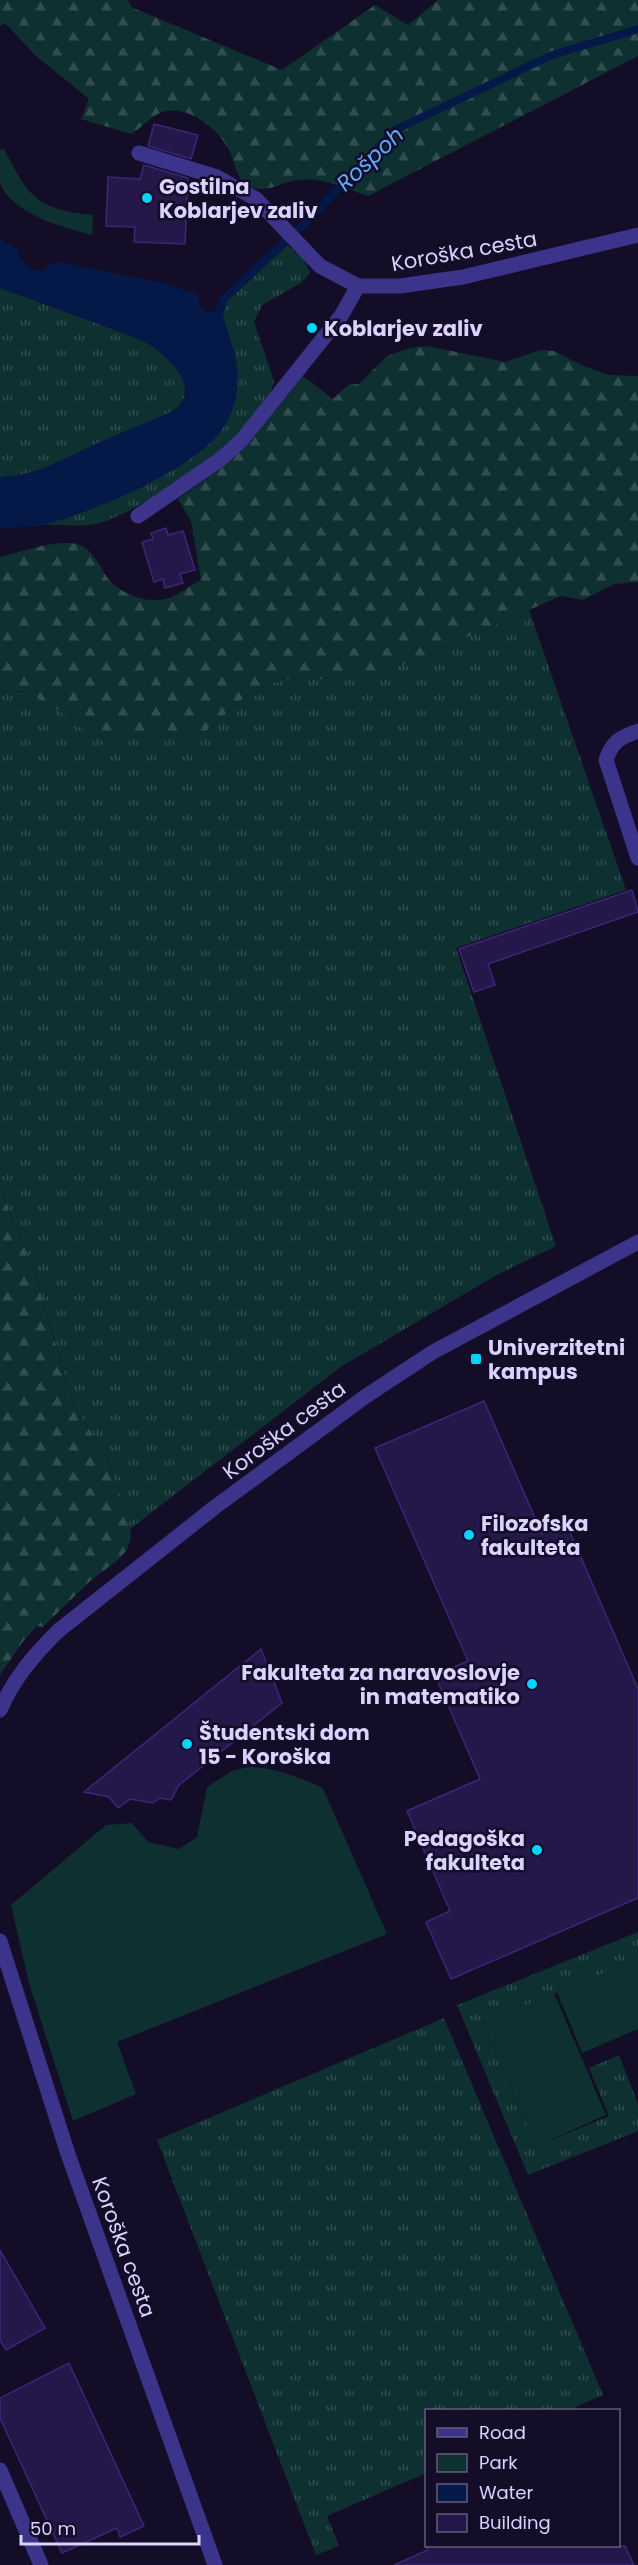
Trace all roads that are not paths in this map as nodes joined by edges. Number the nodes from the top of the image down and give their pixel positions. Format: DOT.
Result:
graph roads {
  1 [pos="139,153"];
  2 [pos="638,235"];
  3 [pos="358,286"];
  4 [pos="138,516"];
  5 [pos="638,731"];
  6 [pos="638,858"];
  7 [pos="638,1242"];
  8 [pos="0,1710"];
  9 [pos="0,1941"];
  10 [pos="0,2470"];
  11 [pos="41,2565"];
  12 [pos="215,2565"];
  1 -- 3 [label="street"];
  2 -- 3 [label="street, Koroška cesta"];
  3 -- 4 [label="street"];
  5 -- 6 [label="street"];
  7 -- 8 [label="street, Koroška cesta"];
  9 -- 12 [label="street, Koroška cesta"];
  10 -- 11 [label="street"];
}
